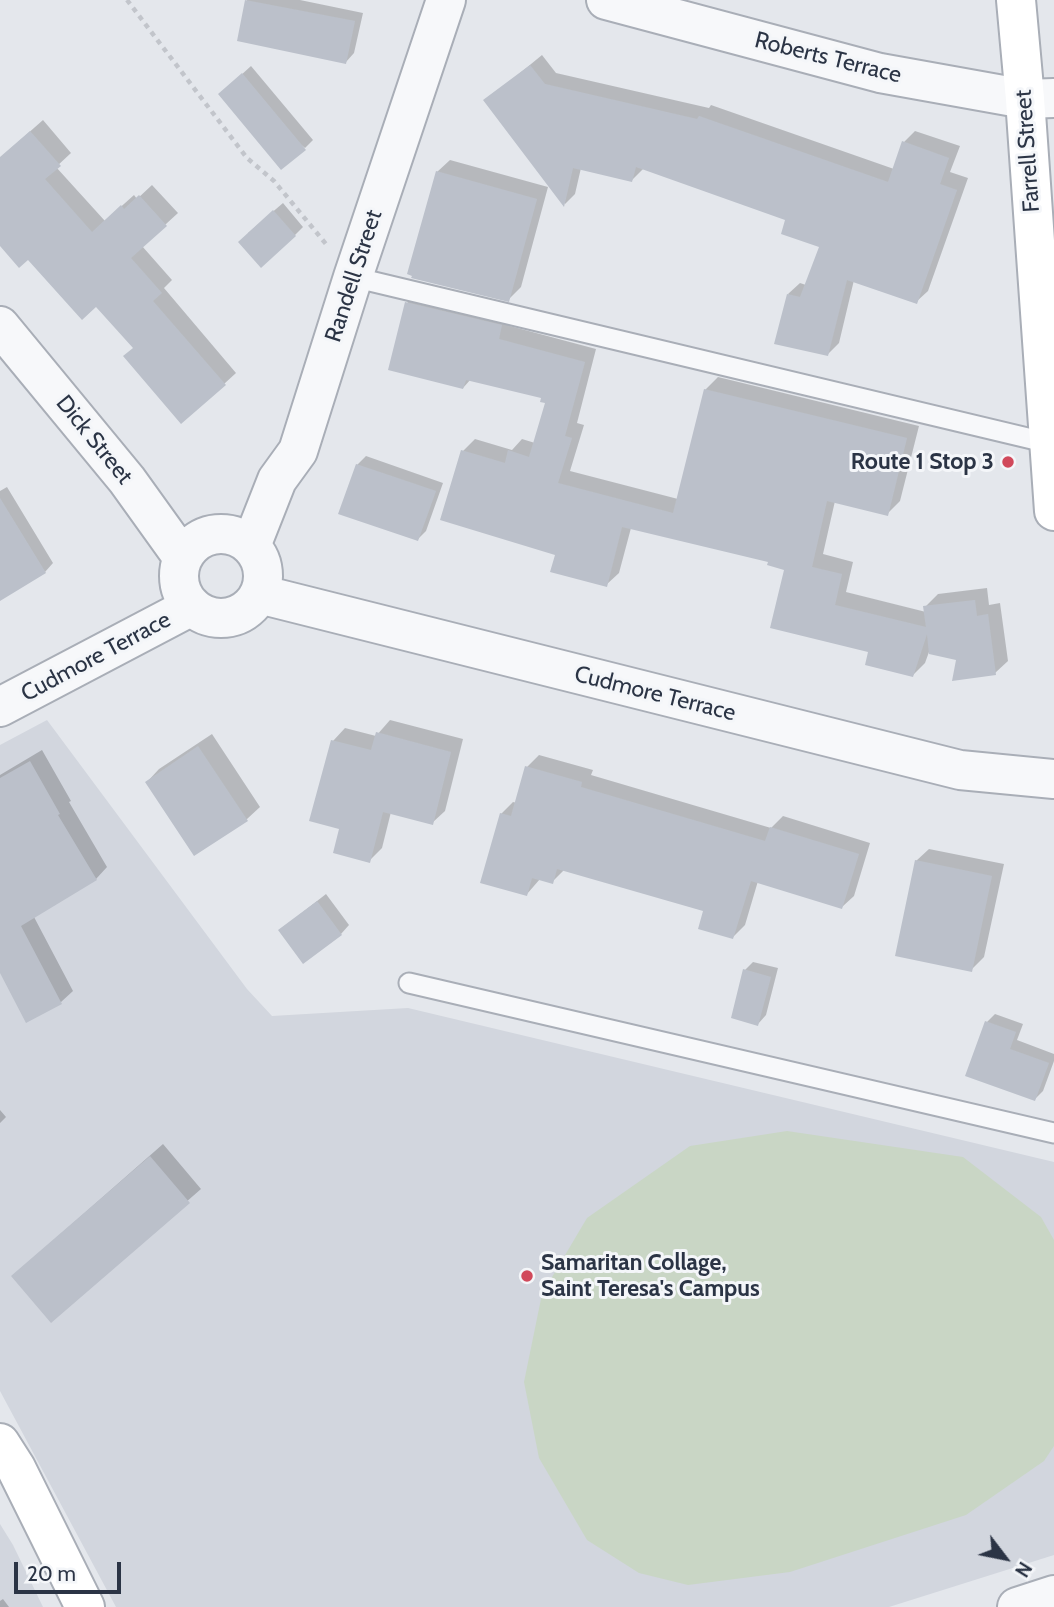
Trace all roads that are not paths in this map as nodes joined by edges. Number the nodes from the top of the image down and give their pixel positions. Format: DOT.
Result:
graph roads {
  1 [pos="446,0"];
  2 [pos="606,0"];
  3 [pos="1016,0"];
  4 [pos="1040,98"];
  5 [pos="353,276"];
  6 [pos="0,326"];
  7 [pos="1052,444"];
  8 [pos="1054,511"];
  9 [pos="251,546"];
  10 [pos="183,558"];
  11 [pos="259,594"];
  12 [pos="192,606"];
  13 [pos="0,707"];
  14 [pos="1054,779"];
  15 [pos="409,984"];
  16 [pos="1054,1133"];
  17 [pos="0,1443"];
  18 [pos="1054,1595"];
  19 [pos="85,1607"];
  20 [pos="1017,1607"];
  1 -- 5 [label="street, Randell Street"];
  2 -- 4 [label="street, Roberts Terrace"];
  3 -- 4 [label="main road, Farrell Street"];
  4 -- 7 [label="main road, Farrell Street"];
  5 -- 7 [label="lane"];
  5 -- 9 [label="street, Randell Street"];
  6 -- 10 [label="street, Dick Street"];
  7 -- 8 [label="main road, Farrell Street"];
  9 -- 10 [label="street"];
  9 -- 11 [label="street"];
  10 -- 12 [label="street"];
  11 -- 12 [label="street"];
  11 -- 14 [label="street, Cudmore Terrace"];
  12 -- 13 [label="street, Cudmore Terrace"];
  15 -- 16 [label="lane"];
  17 -- 19 [label="main road"];
  18 -- 20 [label="street"];
}
